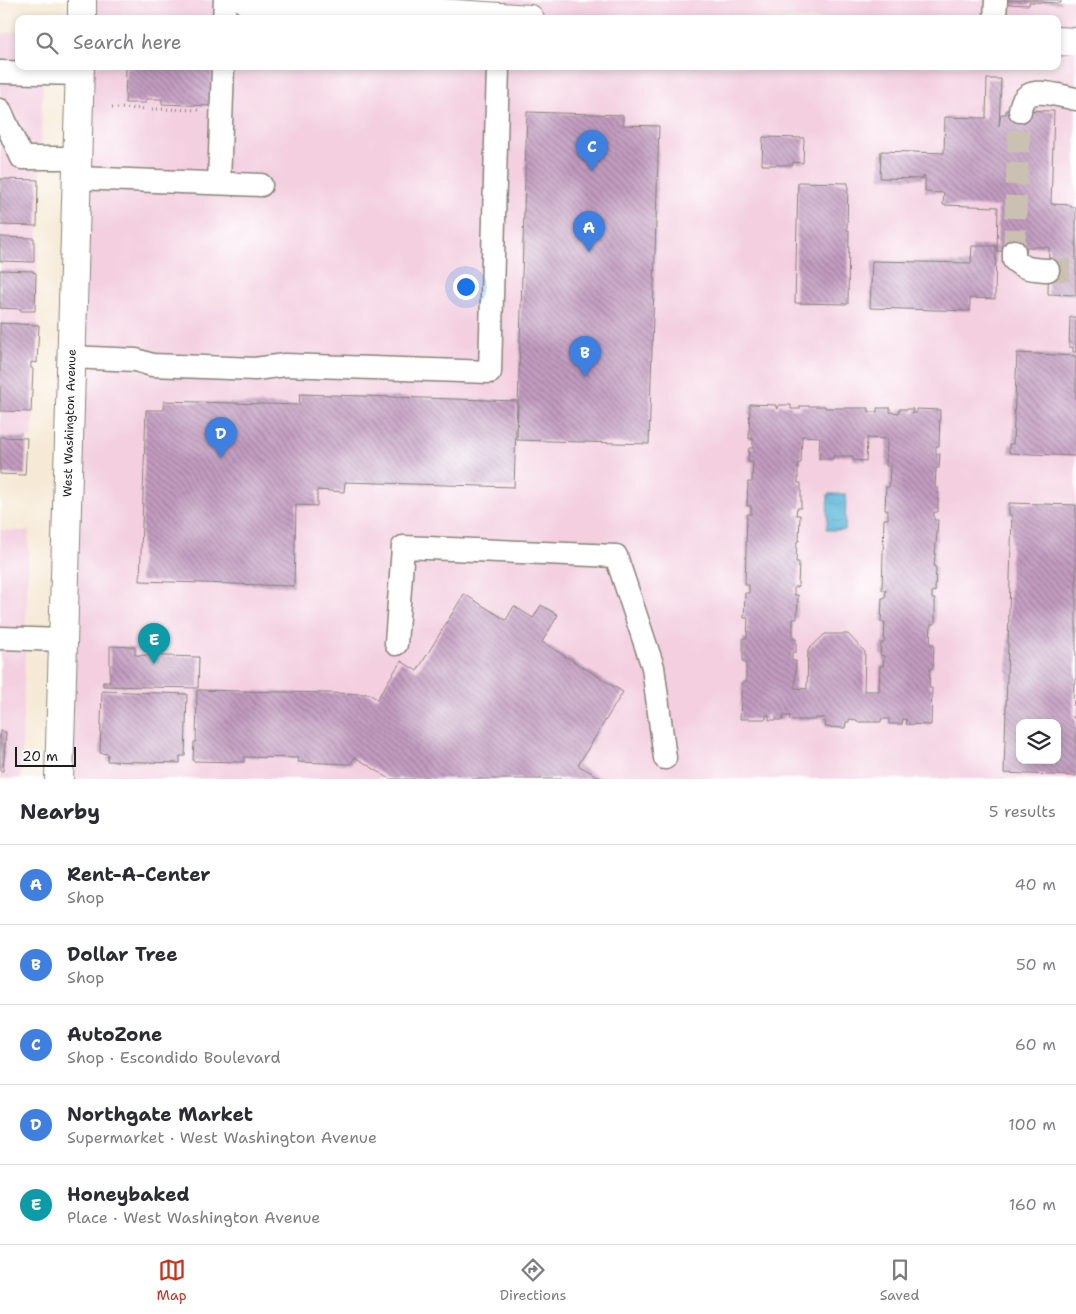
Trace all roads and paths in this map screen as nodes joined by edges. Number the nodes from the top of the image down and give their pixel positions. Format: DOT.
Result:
graph roads {
  1 [pos="82,0"];
  2 [pos="225,0"];
  3 [pos="246,0"];
  4 [pos="996,0"];
  5 [pos="410,5"];
  6 [pos="508,14"];
  7 [pos="82,15"];
  8 [pos="224,15"];
  9 [pos="995,15"];
  10 [pos="1061,41"];
  11 [pos="1076,42"];
  12 [pos="80,70"];
  13 [pos="223,70"];
  14 [pos="498,70"];
  15 [pos="0,72"];
  16 [pos="1076,99"];
  17 [pos="112,108"];
  18 [pos="0,110"];
  19 [pos="208,110"];
  20 [pos="1020,111"];
  21 [pos="77,168"];
  22 [pos="219,183"];
  23 [pos="261,185"];
  24 [pos="1014,251"];
  25 [pos="1048,270"];
  26 [pos="71,357"];
  27 [pos="0,638"];
  28 [pos="63,640"];
  29 [pos="396,644"];
  30 [pos="665,758"];
  31 [pos="59,779"];
  1 -- 7 [label="main road"];
  2 -- 8 [label="lane"];
  3 -- 5 [label="main road"];
  4 -- 9 [label="lane"];
  5 -- 6 [label="main road"];
  10 -- 11 [label="main road"];
  12 -- 15 [label="lane"];
  12 -- 21 [label="main road, West Washington Avenue"];
  13 -- 22 [label="lane"];
  14 -- 26 [label="lane"];
  16 -- 20 [label="lane"];
  17 -- 19 [label="path"];
  18 -- 21 [label="lane"];
  21 -- 22 [label="lane"];
  21 -- 26 [label="main road, West Washington Avenue"];
  22 -- 23 [label="lane"];
  24 -- 25 [label="lane"];
  26 -- 28 [label="main road, West Washington Avenue"];
  27 -- 28 [label="lane"];
  28 -- 31 [label="main road, West Washington Avenue"];
  29 -- 30 [label="lane"];
}
